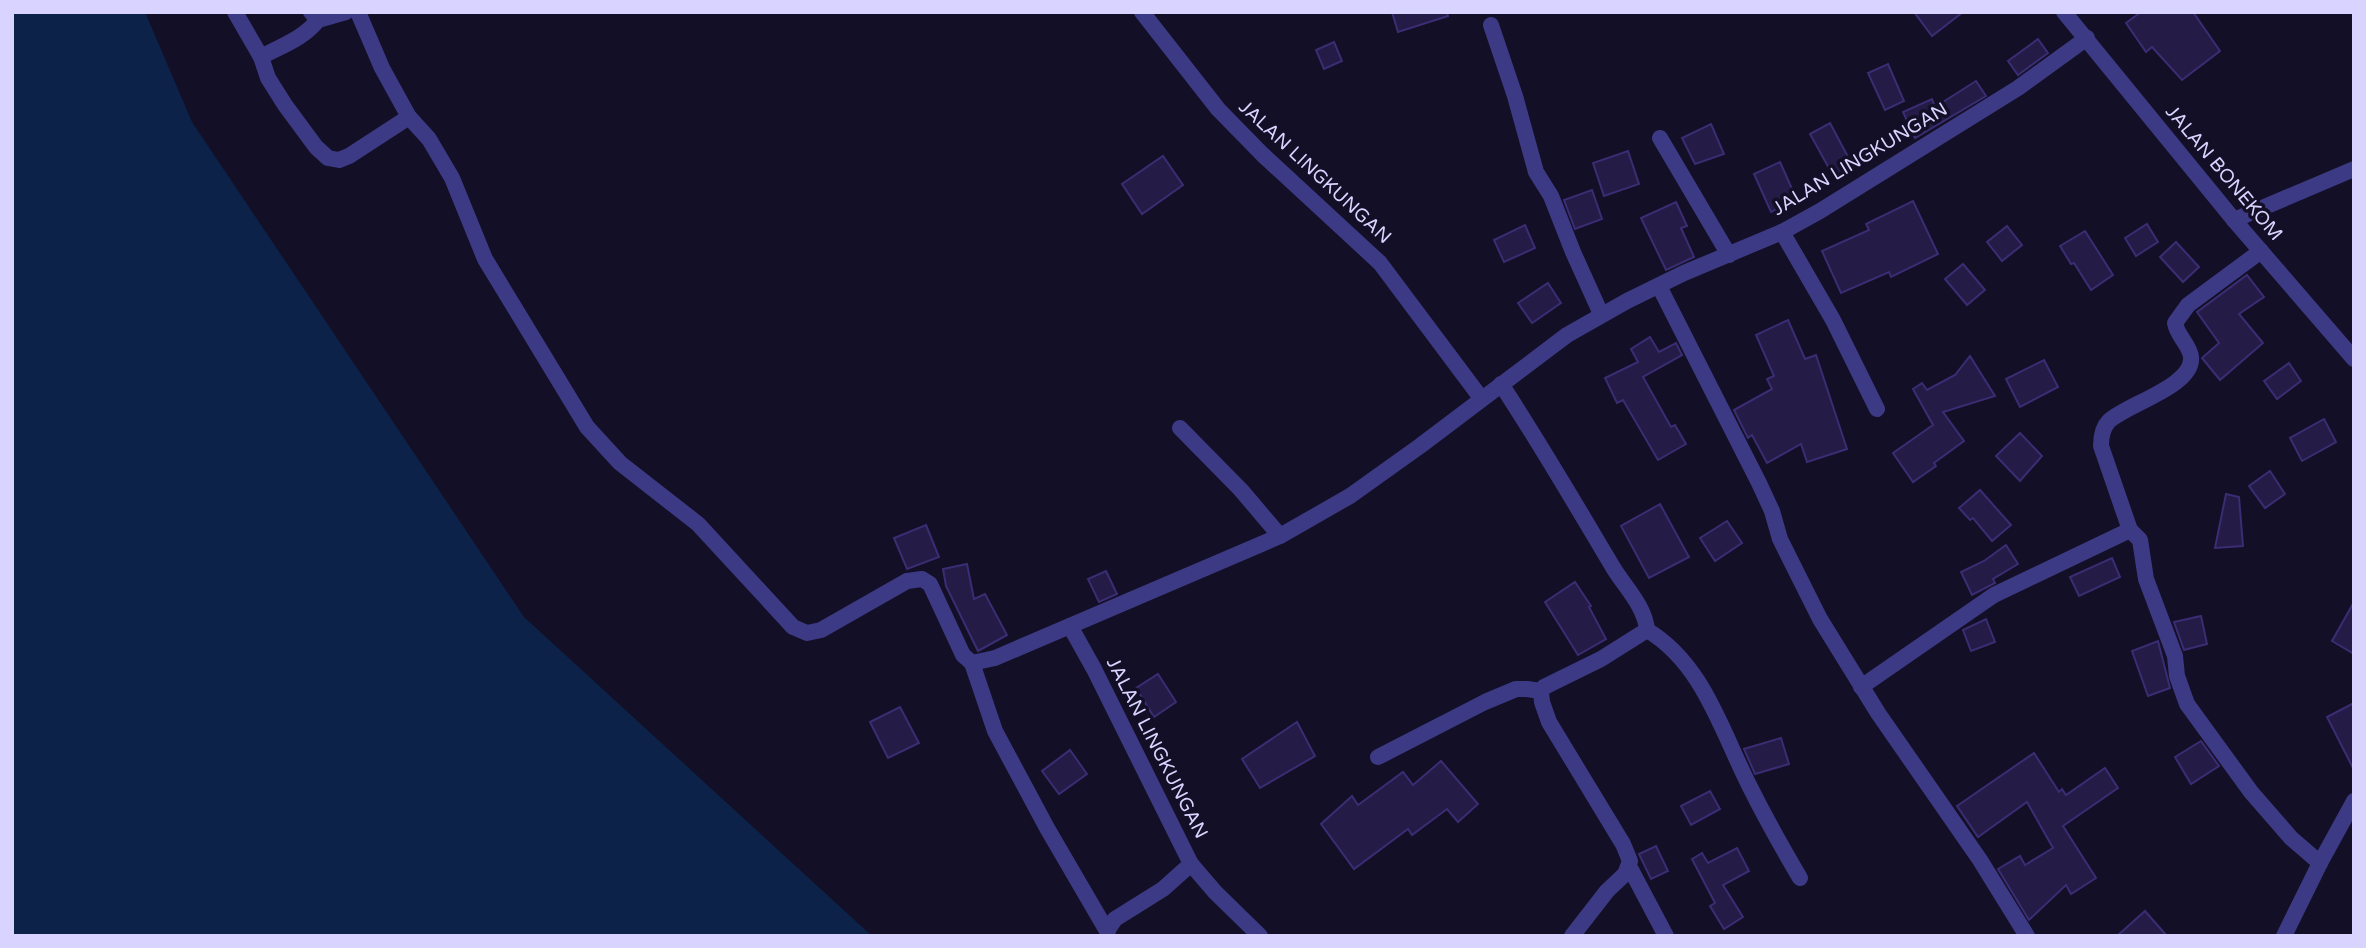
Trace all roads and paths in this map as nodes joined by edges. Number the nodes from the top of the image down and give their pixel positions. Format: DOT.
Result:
graph roads {
  1 [pos="235,12"];
  2 [pos="346,12"];
  3 [pos="358,12"];
  4 [pos="1142,12"];
  5 [pos="2064,12"];
  6 [pos="315,16"];
  7 [pos="1491,25"];
  8 [pos="2087,38"];
  9 [pos="261,57"];
  10 [pos="409,117"];
  11 [pos="1660,138"];
  12 [pos="2354,169"];
  13 [pos="2234,220"];
  14 [pos="1782,232"];
  15 [pos="2261,251"];
  16 [pos="1730,255"];
  17 [pos="1659,286"];
  18 [pos="1601,314"];
  19 [pos="2354,359"];
  20 [pos="1501,384"];
  21 [pos="1481,398"];
  22 [pos="1877,409"];
  23 [pos="1180,428"];
  24 [pos="2130,530"];
  25 [pos="1280,536"];
  26 [pos="1070,626"];
  27 [pos="1647,630"];
  28 [pos="972,663"];
  29 [pos="1861,687"];
  30 [pos="1541,691"];
  31 [pos="1378,757"];
  32 [pos="2354,802"];
  33 [pos="2320,863"];
  34 [pos="1191,864"];
  35 [pos="1629,866"];
  36 [pos="1800,878"];
  37 [pos="1107,934"];
  38 [pos="1260,936"];
  39 [pos="1572,936"];
  40 [pos="1666,936"];
  41 [pos="2027,936"];
  42 [pos="2284,936"];
  1 -- 9 [label="street"];
  2 -- 6 [label="street"];
  3 -- 10 [label="street"];
  4 -- 21 [label="street, JALAN LINGKUNGAN"];
  5 -- 8 [label="street, JALAN BONEKOM"];
  6 -- 9 [label="street"];
  7 -- 18 [label="street"];
  8 -- 13 [label="street, JALAN BONEKOM"];
  8 -- 14 [label="street, JALAN LINGKUNGAN"];
  9 -- 10 [label="street"];
  10 -- 28 [label="street"];
  11 -- 16 [label="street"];
  12 -- 13 [label="street"];
  13 -- 15 [label="street, JALAN BONEKOM"];
  14 -- 16 [label="street, JALAN LINGKUNGAN"];
  14 -- 22 [label="street"];
  15 -- 19 [label="street, JALAN BONEKOM"];
  15 -- 24 [label="street"];
  16 -- 17 [label="street, JALAN LINGKUNGAN"];
  17 -- 18 [label="street, JALAN LINGKUNGAN"];
  17 -- 29 [label="street"];
  18 -- 20 [label="street, JALAN LINGKUNGAN"];
  20 -- 21 [label="street, JALAN LINGKUNGAN"];
  20 -- 27 [label="street"];
  21 -- 25 [label="street, JALAN LINGKUNGAN"];
  23 -- 25 [label="street"];
  24 -- 29 [label="street"];
  24 -- 33 [label="street"];
  25 -- 26 [label="street, JALAN LINGKUNGAN"];
  26 -- 28 [label="street, JALAN LINGKUNGAN"];
  26 -- 34 [label="street, JALAN LINGKUNGAN"];
  27 -- 30 [label="street"];
  27 -- 36 [label="street"];
  28 -- 37 [label="street"];
  29 -- 41 [label="street"];
  30 -- 31 [label="street"];
  30 -- 35 [label="street"];
  32 -- 33 [label="street"];
  33 -- 42 [label="street"];
  34 -- 37 [label="street, JALAN LINGKUNGAN"];
  34 -- 38 [label="street"];
  35 -- 39 [label="street"];
  35 -- 40 [label="street"];
}
